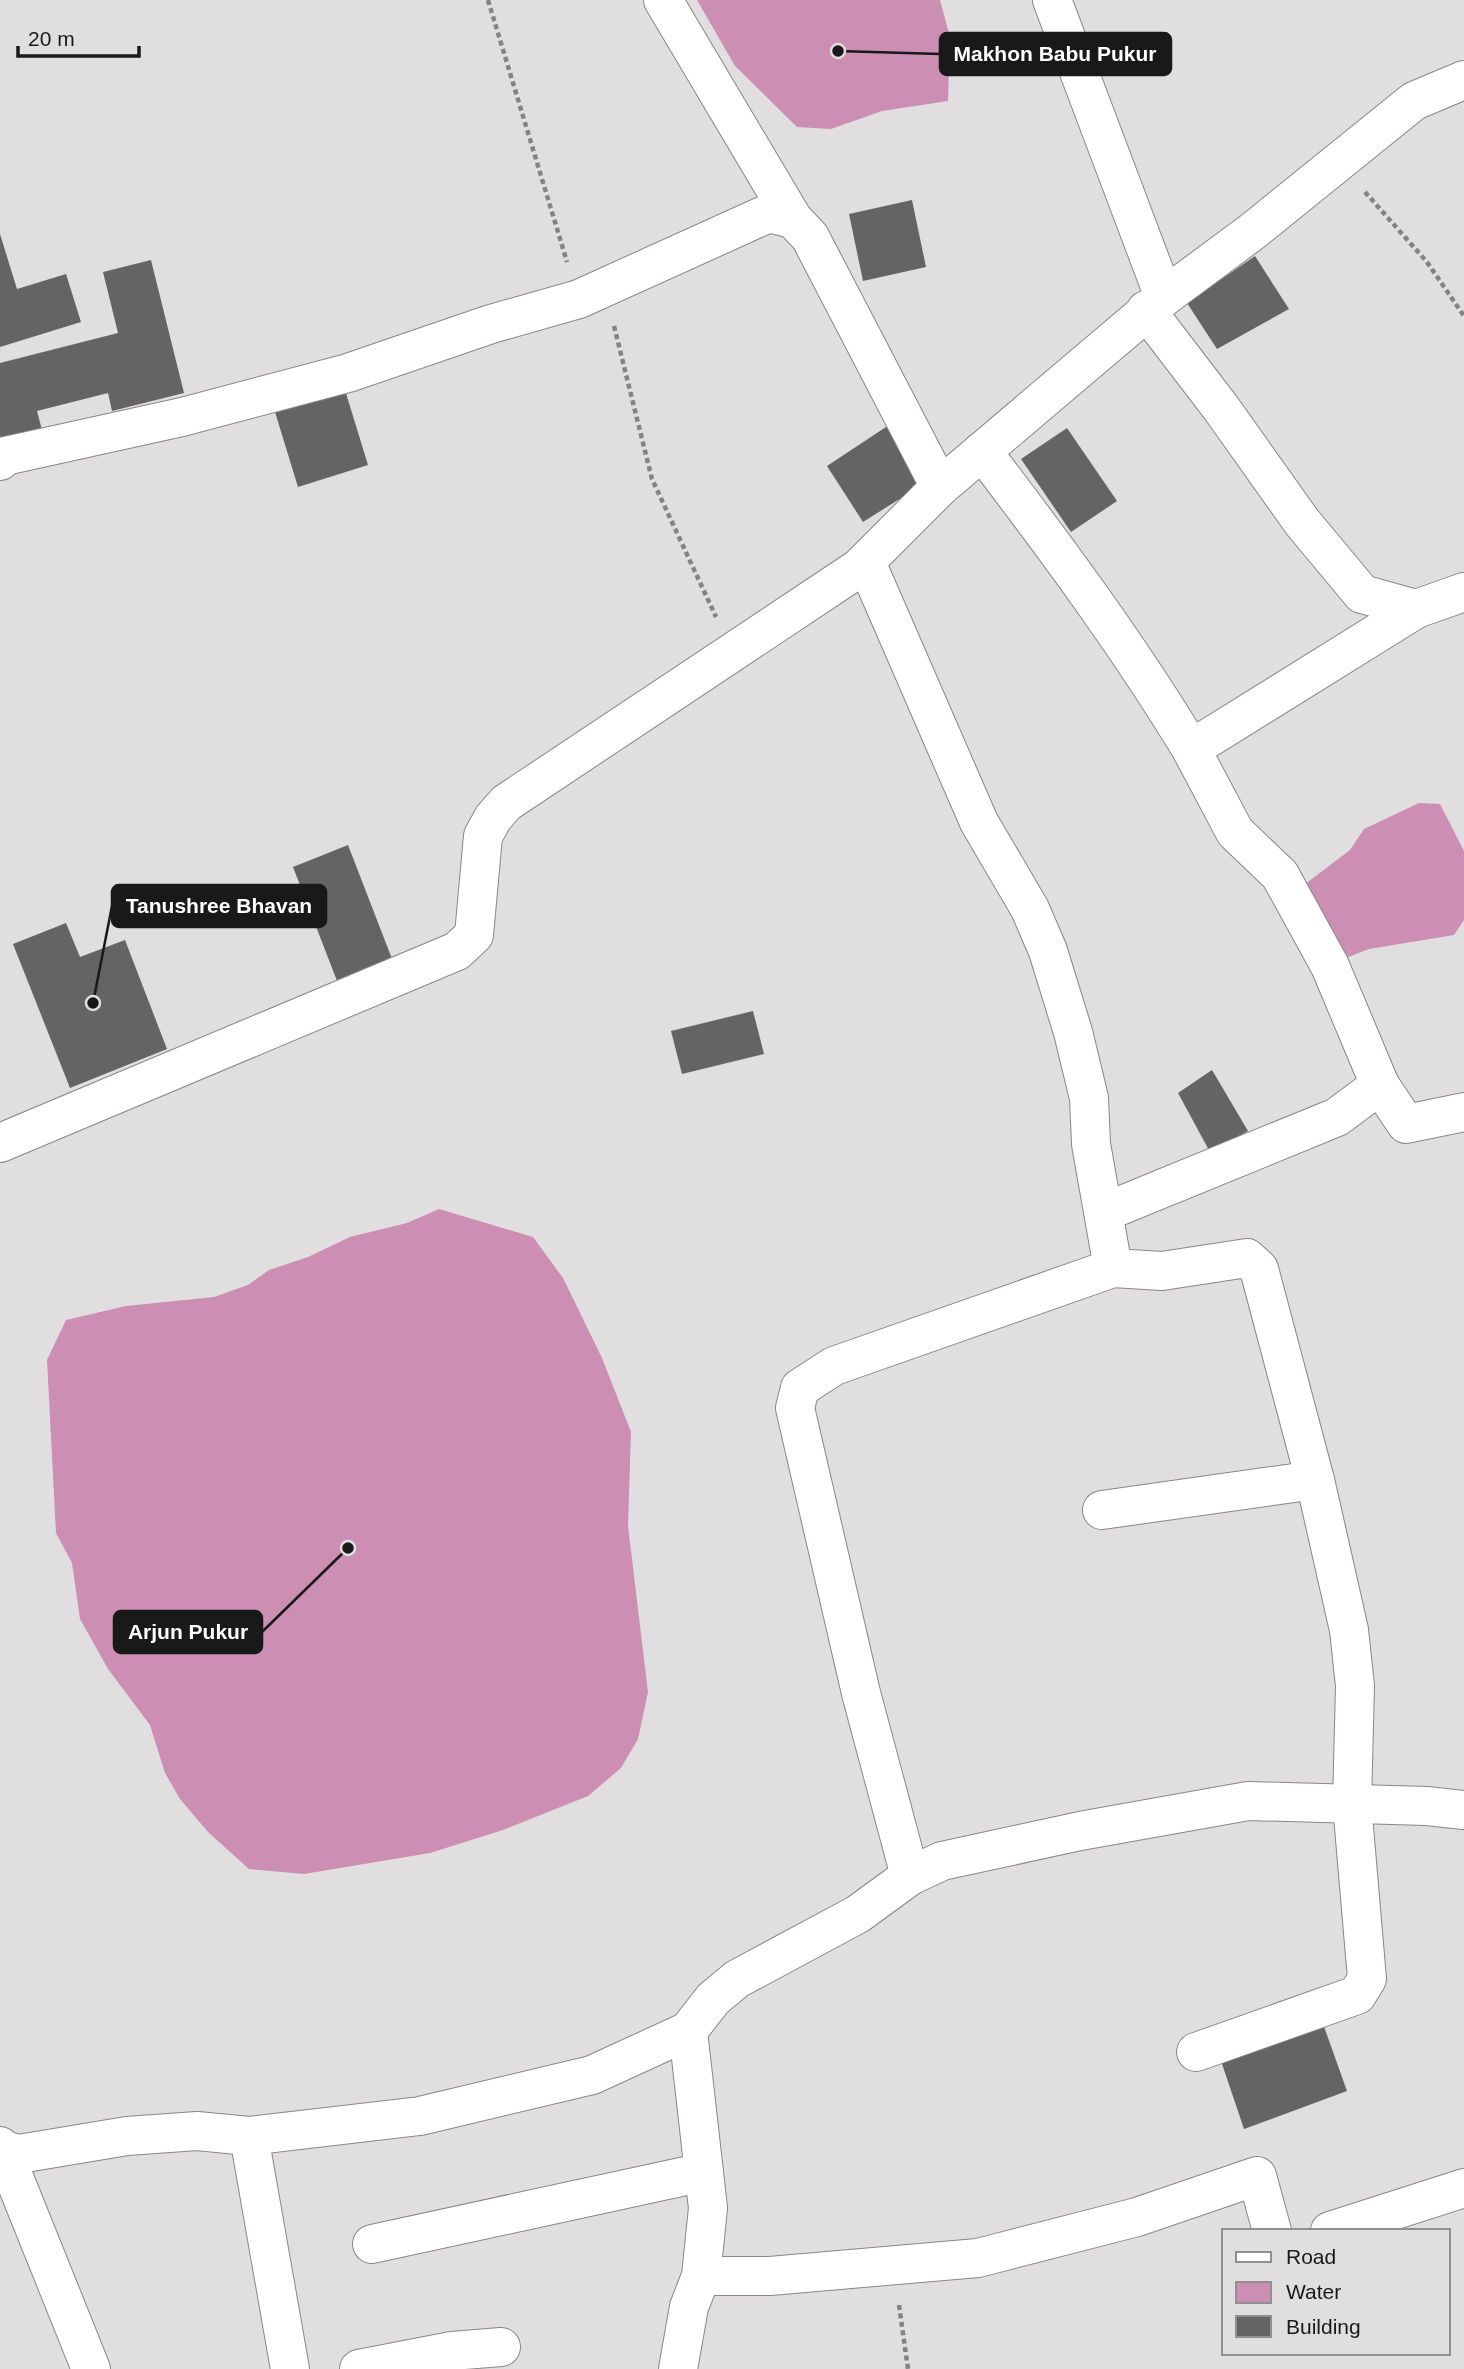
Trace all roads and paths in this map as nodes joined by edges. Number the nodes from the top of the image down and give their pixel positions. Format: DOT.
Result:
graph roads {
  1 [pos="488,0"];
  2 [pos="663,0"];
  3 [pos="1052,0"];
  4 [pos="1464,80"];
  5 [pos="1339,163"];
  6 [pos="793,219"];
  7 [pos="591,293"];
  8 [pos="1155,304"];
  9 [pos="1464,316"];
  10 [pos="982,451"];
  11 [pos="0,461"];
  12 [pos="940,487"];
  13 [pos="866,562"];
  14 [pos="1464,592"];
  15 [pos="1416,609"];
  16 [pos="733,653"];
  17 [pos="1191,749"];
  18 [pos="1380,1085"];
  19 [pos="1464,1112"];
  20 [pos="0,1143"];
  21 [pos="1105,1212"];
  22 [pos="1113,1268"];
  23 [pos="1315,1480"];
  24 [pos="1102,1510"];
  25 [pos="1352,1804"];
  26 [pos="1464,1810"];
  27 [pos="909,1876"];
  28 [pos="688,2031"];
  29 [pos="1196,2052"];
  30 [pos="249,2136"];
  31 [pos="1,2148"];
  32 [pos="704,2172"];
  33 [pos="1464,2188"];
  34 [pos="1271,2229"];
  35 [pos="1336,2229"];
  36 [pos="372,2244"];
  37 [pos="893,2266"];
  38 [pos="701,2276"];
  39 [pos="501,2347"];
  40 [pos="91,2369"];
  41 [pos="290,2369"];
  42 [pos="359,2369"];
  43 [pos="678,2369"];
  44 [pos="908,2369"];
  1 -- 7 [label="path"];
  2 -- 6 [label="street"];
  3 -- 8 [label="street"];
  4 -- 5 [label="street"];
  5 -- 8 [label="street"];
  5 -- 9 [label="path"];
  6 -- 7 [label="street"];
  6 -- 12 [label="street"];
  7 -- 11 [label="street"];
  7 -- 16 [label="path"];
  8 -- 10 [label="street"];
  8 -- 15 [label="street"];
  10 -- 12 [label="street"];
  10 -- 17 [label="street"];
  12 -- 13 [label="street"];
  13 -- 16 [label="street"];
  13 -- 21 [label="street"];
  14 -- 15 [label="street"];
  15 -- 17 [label="street"];
  16 -- 20 [label="street"];
  17 -- 18 [label="street"];
  18 -- 19 [label="street"];
  18 -- 21 [label="street"];
  21 -- 22 [label="street"];
  22 -- 23 [label="street"];
  22 -- 27 [label="street"];
  23 -- 24 [label="street"];
  23 -- 25 [label="street"];
  25 -- 26 [label="street"];
  25 -- 27 [label="street"];
  25 -- 29 [label="street"];
  27 -- 28 [label="street"];
  28 -- 30 [label="street"];
  28 -- 32 [label="street"];
  30 -- 31 [label="street"];
  30 -- 41 [label="street"];
  31 -- 40 [label="street"];
  32 -- 36 [label="street"];
  32 -- 38 [label="street"];
  33 -- 35 [label="street"];
  34 -- 37 [label="street"];
  37 -- 38 [label="street"];
  37 -- 44 [label="path"];
  38 -- 43 [label="street"];
  39 -- 42 [label="street"];
}
